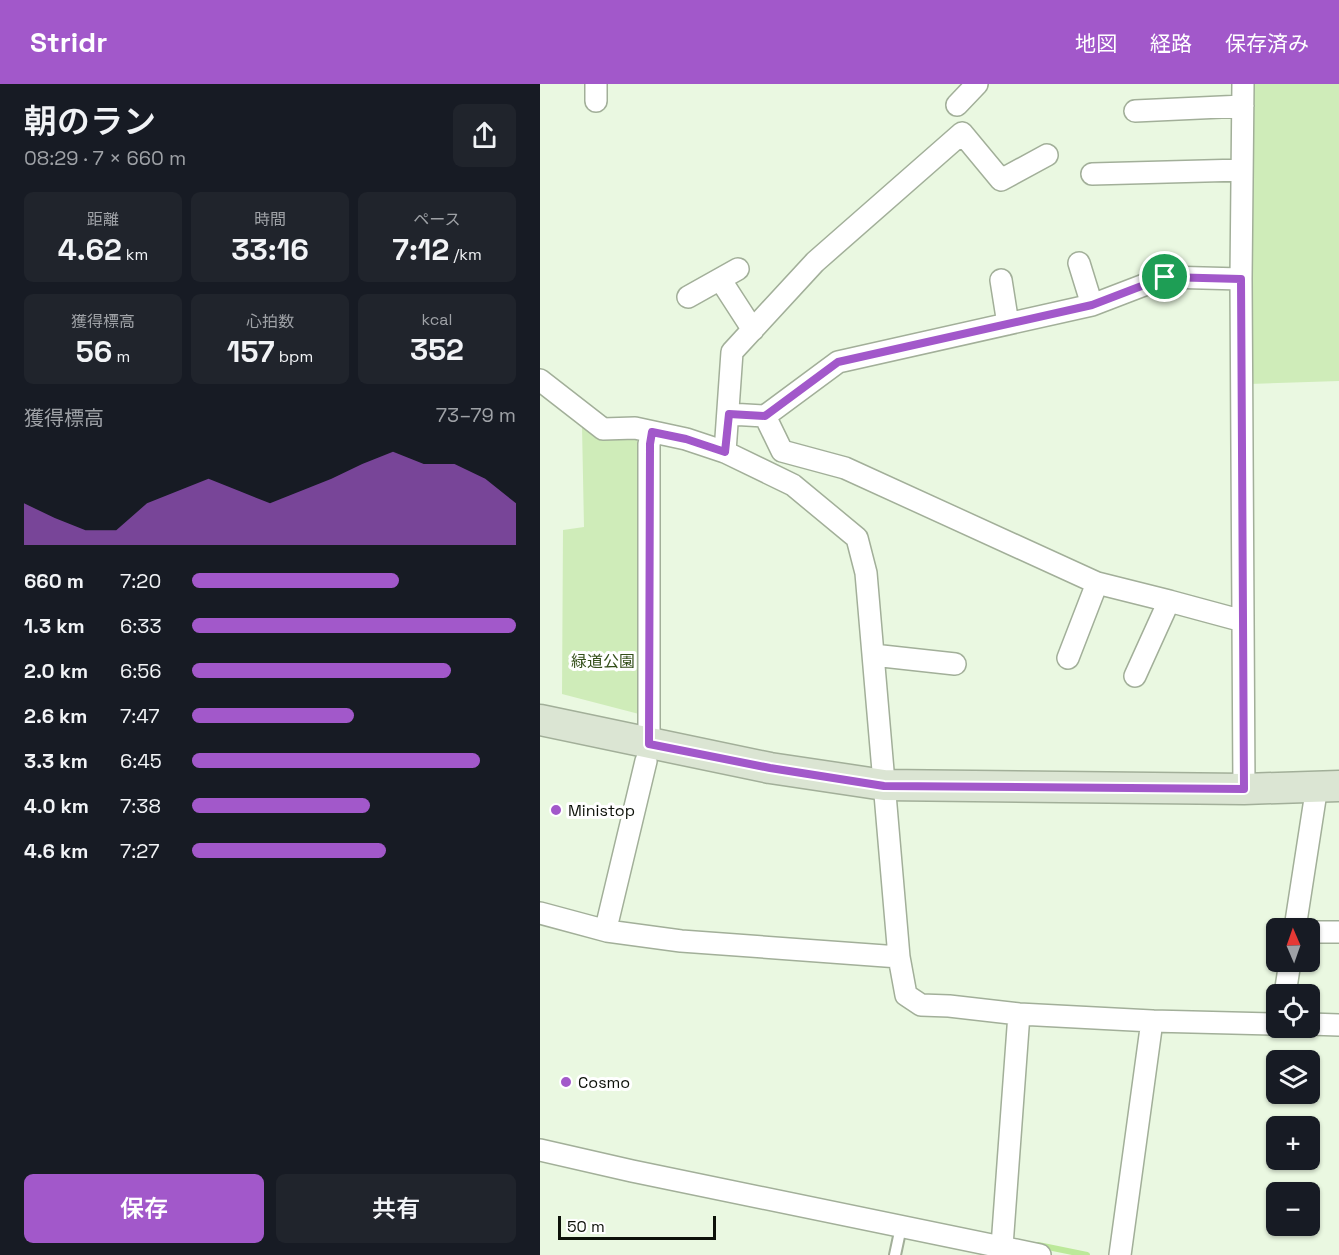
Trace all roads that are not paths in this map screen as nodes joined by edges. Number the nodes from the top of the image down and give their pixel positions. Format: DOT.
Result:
graph roads {
  1 [pos="977,84"];
  2 [pos="1243,84"];
  3 [pos="957,105"];
  4 [pos="1243,106"];
  5 [pos="1135,111"];
  6 [pos="1047,155"];
  7 [pos="1242,170"];
  8 [pos="1092,174"];
  9 [pos="1079,263"];
  10 [pos="1241,279"];
  11 [pos="1001,280"];
  12 [pos="688,297"];
  13 [pos="1092,305"];
  14 [pos="1008,324"];
  15 [pos="753,330"];
  16 [pos="540,380"];
  17 [pos="729,414"];
  18 [pos="765,416"];
  19 [pos="652,432"];
  20 [pos="725,452"];
  21 [pos="1097,584"];
  22 [pos="1168,601"];
  23 [pos="1243,621"];
  24 [pos="873,655"];
  25 [pos="1068,658"];
  26 [pos="955,664"];
  27 [pos="1136,676"];
  28 [pos="540,720"];
  29 [pos="648,752"];
  30 [pos="884,786"];
  31 [pos="1328,786"];
  32 [pos="1244,789"];
  33 [pos="540,913"];
  34 [pos="1297,918"];
  35 [pos="607,924"];
  36 [pos="1320,932"];
  37 [pos="1339,932"];
  38 [pos="898,957"];
  39 [pos="1019,1014"];
  40 [pos="1152,1021"];
  41 [pos="1266,1024"];
  42 [pos="1320,1024"];
  43 [pos="1339,1025"];
  44 [pos="540,1150"];
  45 [pos="901,1227"];
  46 [pos="1002,1246"];
  47 [pos="895,1255"];
  48 [pos="1040,1255"];
  49 [pos="1120,1255"];
  1 -- 3 [label="street"];
  2 -- 4 [label="street"];
  4 -- 5 [label="street"];
  4 -- 7 [label="street"];
  6 -- 15 [label="street"];
  7 -- 8 [label="street"];
  7 -- 10 [label="street"];
  9 -- 13 [label="street"];
  10 -- 13 [label="street"];
  10 -- 23 [label="street"];
  11 -- 14 [label="street"];
  12 -- 15 [label="street"];
  13 -- 14 [label="street"];
  14 -- 18 [label="street"];
  15 -- 17 [label="street"];
  16 -- 19 [label="street"];
  17 -- 18 [label="street"];
  17 -- 20 [label="street"];
  18 -- 21 [label="street"];
  19 -- 20 [label="street"];
  19 -- 29 [label="street"];
  20 -- 24 [label="street"];
  21 -- 22 [label="street"];
  21 -- 25 [label="street"];
  22 -- 23 [label="street"];
  22 -- 27 [label="street"];
  23 -- 32 [label="street"];
  24 -- 26 [label="street"];
  24 -- 30 [label="street"];
  28 -- 29 [label="street"];
  29 -- 30 [label="street"];
  29 -- 35 [label="street"];
  30 -- 32 [label="street"];
  30 -- 38 [label="street"];
  31 -- 32 [label="street"];
  31 -- 34 [label="street"];
  33 -- 38 [label="street"];
  36 -- 37 [label="street"];
  38 -- 39 [label="street"];
  39 -- 40 [label="street"];
  39 -- 46 [label="street"];
  40 -- 41 [label="street"];
  40 -- 49 [label="street"];
  42 -- 43 [label="street"];
  44 -- 45 [label="street"];
  45 -- 46 [label="street"];
  45 -- 47 [label="lane"];
  46 -- 48 [label="street"];
}
